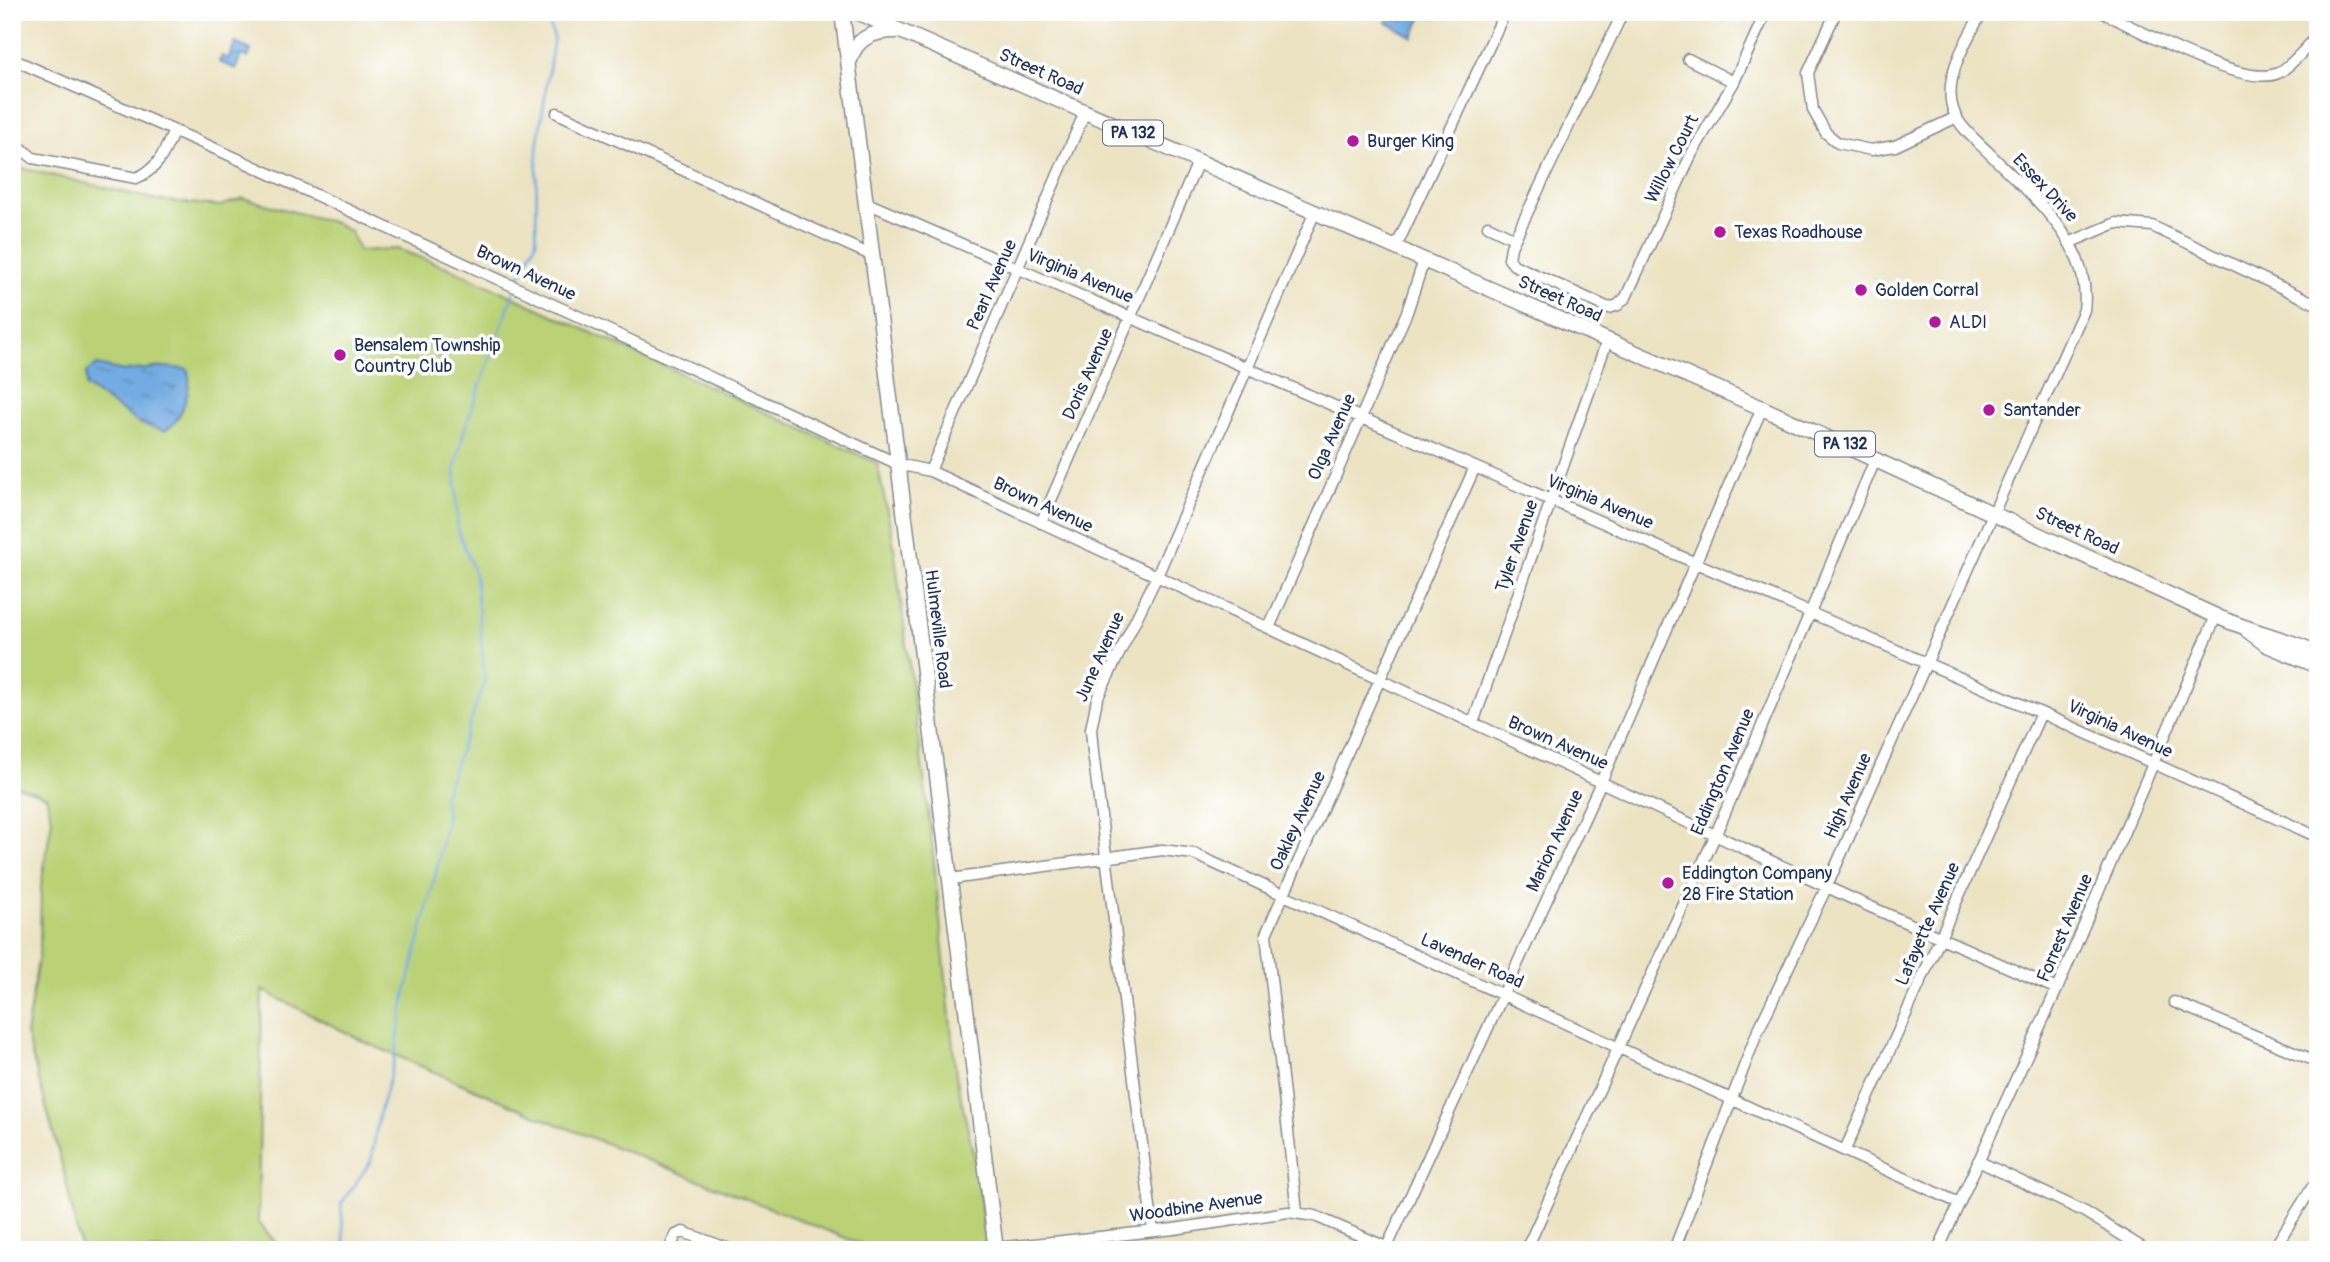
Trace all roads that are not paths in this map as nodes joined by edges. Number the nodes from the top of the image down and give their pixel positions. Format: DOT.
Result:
graph roads {
  1 [pos="842,12"];
  2 [pos="857,12"];
  3 [pos="1505,12"];
  4 [pos="1623,12"];
  5 [pos="1766,12"];
  6 [pos="1836,12"];
  7 [pos="1982,12"];
  8 [pos="2102,12"];
  9 [pos="900,31"];
  10 [pos="2318,36"];
  11 [pos="12,59"];
  12 [pos="1688,59"];
  13 [pos="849,61"];
  14 [pos="1734,82"];
  15 [pos="1085,112"];
  16 [pos="557,113"];
  17 [pos="1957,117"];
  18 [pos="174,131"];
  19 [pos="17,145"];
  20 [pos="1198,162"];
  21 [pos="867,203"];
  22 [pos="1314,214"];
  23 [pos="1488,226"];
  24 [pos="1515,239"];
  25 [pos="2071,242"];
  26 [pos="1396,247"];
  27 [pos="873,256"];
  28 [pos="1424,260"];
  29 [pos="1018,269"];
  30 [pos="2318,305"];
  31 [pos="1133,317"];
  32 [pos="1607,341"];
  33 [pos="1246,366"];
  34 [pos="1762,408"];
  35 [pos="1360,416"];
  36 [pos="1876,458"];
  37 [pos="898,464"];
  38 [pos="1475,467"];
  39 [pos="930,471"];
  40 [pos="1550,500"];
  41 [pos="1992,512"];
  42 [pos="1041,523"];
  43 [pos="1697,564"];
  44 [pos="1157,576"];
  45 [pos="1808,612"];
  46 [pos="2216,616"];
  47 [pos="1269,628"];
  48 [pos="2244,628"];
  49 [pos="2318,653"];
  50 [pos="1926,663"];
  51 [pos="2318,666"];
  52 [pos="1382,681"];
  53 [pos="2041,713"];
  54 [pos="1473,723"];
  55 [pos="2153,764"];
  56 [pos="1601,782"];
  57 [pos="1716,834"];
  58 [pos="2318,837"];
  59 [pos="1106,857"];
  60 [pos="951,879"];
  61 [pos="1827,886"];
  62 [pos="1283,894"];
  63 [pos="1942,936"];
  64 [pos="2057,989"];
  65 [pos="1504,995"];
  66 [pos="2174,1002"];
  67 [pos="1618,1046"];
  68 [pos="2318,1062"];
  69 [pos="1731,1099"];
  70 [pos="1845,1150"];
  71 [pos="1978,1161"];
  72 [pos="2318,1178"];
  73 [pos="1959,1203"];
  74 [pos="1297,1212"];
  75 [pos="1153,1231"];
  76 [pos="1390,1248"];
  77 [pos="996,1249"];
  78 [pos="669,1250"];
  79 [pos="732,1250"];
  80 [pos="1526,1250"];
  81 [pos="1674,1250"];
  82 [pos="1938,1250"];
  83 [pos="2147,1250"];
  84 [pos="2273,1250"];
  1 -- 13 [label="main road, Hulmeville Road"];
  2 -- 9 [label="main road, Street Road / PA 132"];
  3 -- 26 [label="street"];
  4 -- 24 [label="street"];
  5 -- 14 [label="street, Willow Court"];
  6 -- 17 [label="street"];
  7 -- 17 [label="street"];
  8 -- 10 [label="street"];
  9 -- 13 [label="main road"];
  9 -- 15 [label="main road, Street Road / PA 132"];
  11 -- 18 [label="street, Brown Avenue"];
  12 -- 14 [label="street"];
  13 -- 21 [label="main road, Hulmeville Road"];
  14 -- 24 [label="street, Willow Court"];
  15 -- 20 [label="main road, Street Road / PA 132"];
  15 -- 29 [label="street, Pearl Avenue"];
  16 -- 27 [label="street"];
  17 -- 25 [label="street, Essex Drive"];
  18 -- 19 [label="street"];
  18 -- 37 [label="street, Brown Avenue"];
  20 -- 22 [label="main road, Street Road / PA 132"];
  20 -- 31 [label="street, Doris Avenue"];
  21 -- 27 [label="main road, Hulmeville Road"];
  21 -- 29 [label="street, Virginia Avenue"];
  22 -- 26 [label="main road, Street Road / PA 132"];
  22 -- 33 [label="street, June Avenue"];
  23 -- 24 [label="street"];
  25 -- 30 [label="street"];
  25 -- 41 [label="street, Essex Drive"];
  26 -- 28 [label="main road, Street Road / PA 132"];
  27 -- 37 [label="main road, Hulmeville Road"];
  28 -- 32 [label="main road, Street Road / PA 132"];
  28 -- 35 [label="street, Olga Avenue"];
  29 -- 31 [label="street, Virginia Avenue"];
  29 -- 39 [label="street, Pearl Avenue"];
  31 -- 33 [label="street, Virginia Avenue"];
  31 -- 42 [label="street, Doris Avenue"];
  32 -- 34 [label="main road, Street Road / PA 132"];
  32 -- 40 [label="street, Tyler Avenue"];
  33 -- 35 [label="street, Virginia Avenue"];
  33 -- 44 [label="street, June Avenue"];
  34 -- 36 [label="main road, Street Road / PA 132"];
  34 -- 43 [label="street, Marion Avenue"];
  35 -- 38 [label="street, Virginia Avenue"];
  35 -- 47 [label="street, Olga Avenue"];
  36 -- 41 [label="main road, Street Road / PA 132"];
  36 -- 45 [label="street, Eddington Avenue"];
  37 -- 39 [label="street, Brown Avenue"];
  37 -- 60 [label="main road, Hulmeville Road"];
  38 -- 40 [label="street, Virginia Avenue"];
  38 -- 52 [label="street, Oakley Avenue"];
  39 -- 42 [label="street, Brown Avenue"];
  40 -- 43 [label="street, Virginia Avenue"];
  40 -- 54 [label="street, Tyler Avenue"];
  41 -- 46 [label="main road, Street Road / PA 132"];
  41 -- 50 [label="street, High Avenue"];
  42 -- 44 [label="street, Brown Avenue"];
  43 -- 45 [label="street, Virginia Avenue"];
  43 -- 56 [label="street, Marion Avenue"];
  44 -- 47 [label="street, Brown Avenue"];
  44 -- 59 [label="street, June Avenue"];
  45 -- 50 [label="street, Virginia Avenue"];
  45 -- 57 [label="street, Eddington Avenue"];
  46 -- 48 [label="main road, Street Road / PA 132"];
  46 -- 55 [label="street, Forrest Avenue"];
  47 -- 52 [label="street, Brown Avenue"];
  48 -- 49 [label="main road, Street Road / PA 132"];
  48 -- 51 [label="main road, Street Road / PA 132"];
  50 -- 53 [label="street, Virginia Avenue"];
  50 -- 61 [label="street, High Avenue"];
  52 -- 54 [label="street, Brown Avenue"];
  52 -- 62 [label="street, Oakley Avenue"];
  53 -- 55 [label="street, Virginia Avenue"];
  53 -- 63 [label="street, Lafayette Avenue"];
  54 -- 56 [label="street, Brown Avenue"];
  55 -- 58 [label="street, Virginia Avenue"];
  55 -- 64 [label="street, Forrest Avenue"];
  56 -- 57 [label="street, Brown Avenue"];
  56 -- 65 [label="street, Marion Avenue"];
  57 -- 61 [label="street, Brown Avenue"];
  57 -- 67 [label="street, Eddington Avenue"];
  59 -- 60 [label="street, Lavender Road"];
  59 -- 62 [label="street, Lavender Road"];
  59 -- 75 [label="street, June Avenue"];
  60 -- 77 [label="main road, Hulmeville Road"];
  61 -- 63 [label="street, Brown Avenue"];
  61 -- 69 [label="street, High Avenue"];
  62 -- 65 [label="street, Lavender Road"];
  62 -- 74 [label="street, Oakley Avenue"];
  63 -- 64 [label="street, Brown Avenue"];
  63 -- 70 [label="street, Lafayette Avenue"];
  64 -- 71 [label="street, Forrest Avenue"];
  65 -- 67 [label="street, Lavender Road"];
  65 -- 76 [label="street, Marion Avenue"];
  66 -- 68 [label="street"];
  67 -- 69 [label="street, Lavender Road"];
  67 -- 80 [label="street, Eddington Avenue"];
  69 -- 70 [label="street, Lavender Road"];
  69 -- 81 [label="street, High Avenue"];
  70 -- 73 [label="street, Lavender Road"];
  71 -- 73 [label="street, Forrest Avenue"];
  71 -- 83 [label="street"];
  72 -- 84 [label="street"];
  73 -- 82 [label="street, Forrest Avenue"];
  74 -- 75 [label="street, Woodbine Avenue"];
  74 -- 76 [label="street, Woodbine Avenue"];
  75 -- 77 [label="street, Woodbine Avenue"];
  78 -- 79 [label="street"];
}
